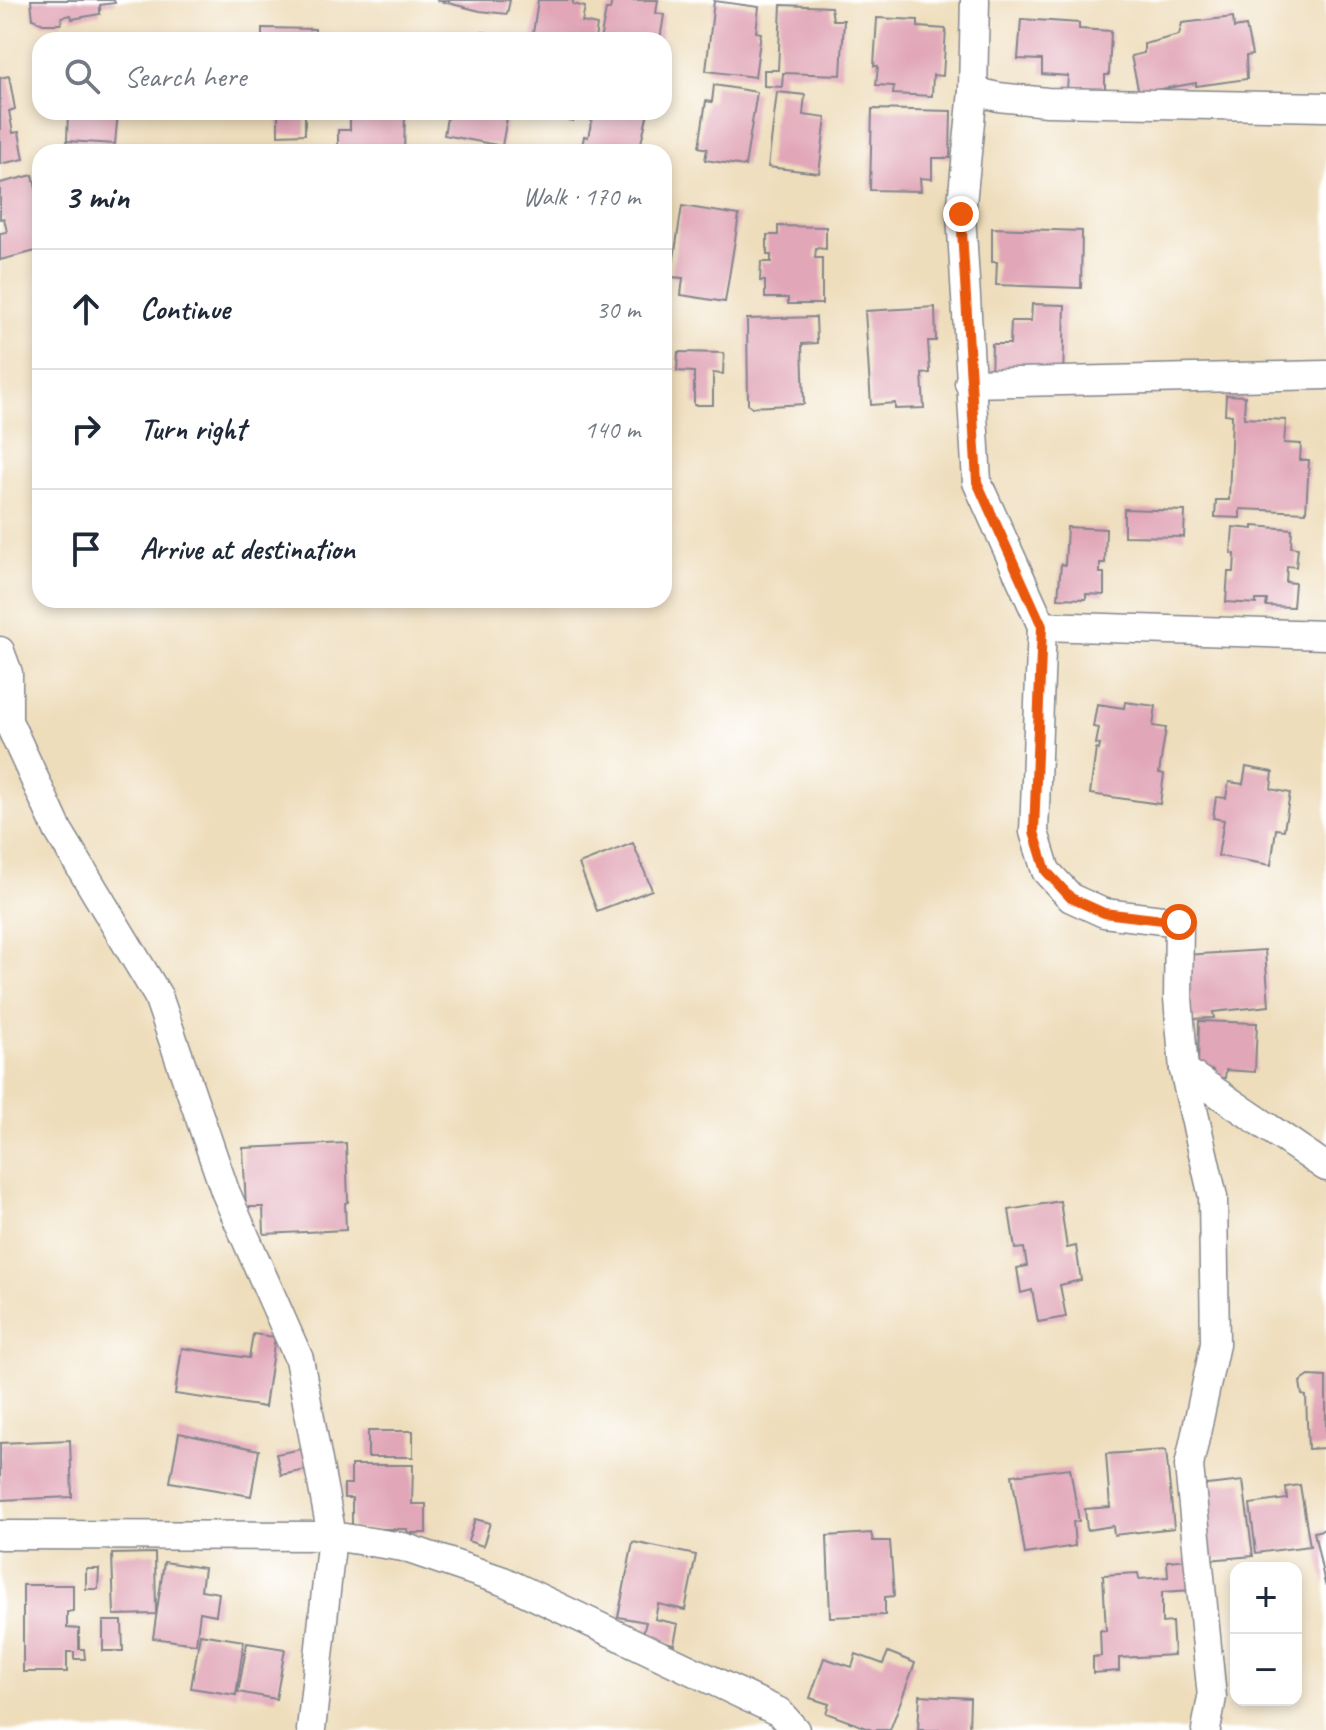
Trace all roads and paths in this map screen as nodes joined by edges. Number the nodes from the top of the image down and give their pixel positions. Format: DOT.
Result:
graph roads {
  1 [pos="975,0"];
  2 [pos="973,91"];
  3 [pos="1326,107"];
  4 [pos="1326,375"];
  5 [pos="969,383"];
  6 [pos="1042,626"];
  7 [pos="1326,635"];
  8 [pos="0,651"];
  9 [pos="4,717"];
  10 [pos="1184,1070"];
  11 [pos="1326,1167"];
  12 [pos="0,1535"];
  13 [pos="332,1536"];
  14 [pos="311,1730"];
  15 [pos="795,1730"];
  16 [pos="1206,1730"];
  1 -- 2 [label="street"];
  2 -- 3 [label="street"];
  2 -- 5 [label="street"];
  4 -- 5 [label="street"];
  5 -- 6 [label="street"];
  6 -- 7 [label="street"];
  6 -- 10 [label="street"];
  8 -- 9 [label="street"];
  9 -- 13 [label="street"];
  10 -- 11 [label="street"];
  10 -- 16 [label="street"];
  12 -- 13 [label="street"];
  13 -- 14 [label="street"];
  13 -- 15 [label="street"];
}
